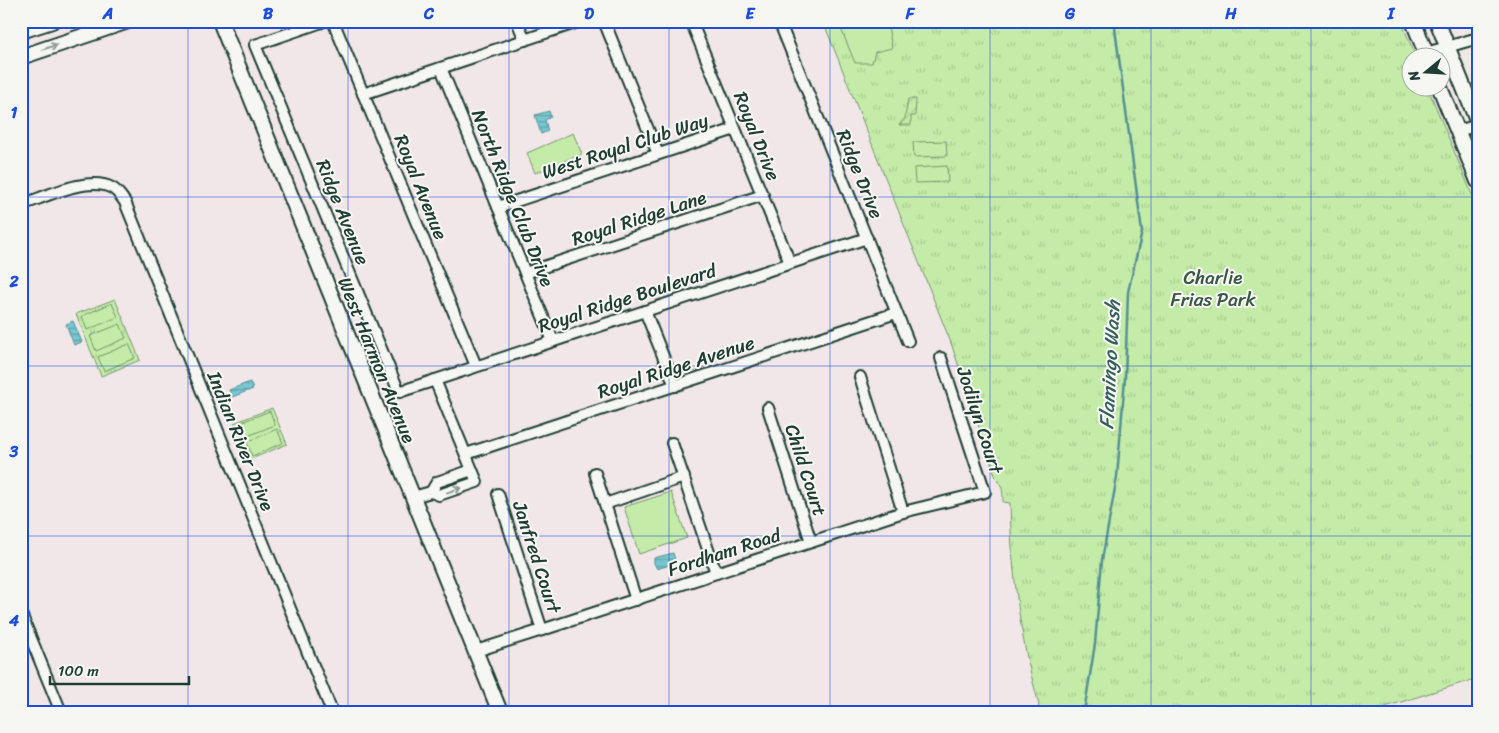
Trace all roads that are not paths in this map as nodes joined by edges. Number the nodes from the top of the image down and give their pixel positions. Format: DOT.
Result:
graph roads {
  1 [pos="52,21"];
  2 [pos="128,21"];
  3 [pos="220,21"];
  4 [pos="325,21"];
  5 [pos="333,21"];
  6 [pos="517,21"];
  7 [pos="581,21"];
  8 [pos="604,21"];
  9 [pos="691,21"];
  10 [pos="779,21"];
  11 [pos="1413,21"];
  12 [pos="1437,21"];
  13 [pos="21,31"];
  14 [pos="1478,38"];
  15 [pos="525,40"];
  16 [pos="1447,46"];
  17 [pos="1424,48"];
  18 [pos="1443,48"];
  19 [pos="21,57"];
  20 [pos="441,68"];
  21 [pos="363,94"];
  22 [pos="1444,98"];
  23 [pos="1478,124"];
  24 [pos="735,129"];
  25 [pos="1458,132"];
  26 [pos="658,154"];
  27 [pos="1478,181"];
  28 [pos="763,196"];
  29 [pos="21,205"];
  30 [pos="498,206"];
  31 [pos="867,238"];
  32 [pos="790,263"];
  33 [pos="525,273"];
  34 [pos="645,311"];
  35 [pos="896,313"];
  36 [pos="553,341"];
  37 [pos="908,341"];
  38 [pos="941,358"];
  39 [pos="476,366"];
  40 [pos="860,377"];
  41 [pos="435,380"];
  42 [pos="675,386"];
  43 [pos="399,392"];
  44 [pos="768,408"];
  45 [pos="672,443"];
  46 [pos="466,454"];
  47 [pos="472,470"];
  48 [pos="595,474"];
  49 [pos="684,478"];
  50 [pos="431,492"];
  51 [pos="985,492"];
  52 [pos="498,494"];
  53 [pos="413,498"];
  54 [pos="605,504"];
  55 [pos="903,512"];
  56 [pos="811,542"];
  57 [pos="716,573"];
  58 [pos="636,600"];
  59 [pos="21,614"];
  60 [pos="542,630"];
  61 [pos="476,651"];
  62 [pos="61,712"];
  63 [pos="332,712"];
  64 [pos="500,712"];
  1 -- 13 [label="main road"];
  19 -- 2 [label="main road, one-way"];
  3 -- 53 [label="main road, West Harmon Avenue"];
  4 -- 43 [label="street, Ridge Avenue"];
  5 -- 21 [label="street, Royal Avenue"];
  6 -- 15 [label="street"];
  7 -- 15 [label="street"];
  8 -- 26 [label="street"];
  9 -- 24 [label="street, Royal Drive"];
  10 -- 31 [label="street, Ridge Drive"];
  11 -- 17 [label="main road"];
  12 -- 16 [label="main road"];
  14 -- 16 [label="street"];
  15 -- 20 [label="street"];
  16 -- 18 [label="street"];
  16 -- 23 [label="main road"];
  20 -- 21 [label="street"];
  20 -- 30 [label="street, North Ridge Club Drive"];
  21 -- 39 [label="street, Royal Avenue"];
  22 -- 25 [label="main road"];
  23 -- 25 [label="street"];
  24 -- 26 [label="street, West Royal Club Way"];
  24 -- 28 [label="street, Royal Drive"];
  25 -- 27 [label="main road"];
  26 -- 30 [label="street, West Royal Club Way"];
  28 -- 32 [label="street, Royal Drive"];
  28 -- 33 [label="street, Royal Ridge Lane"];
  29 -- 63 [label="street, Indian River Drive"];
  30 -- 33 [label="street, North Ridge Club Drive"];
  31 -- 32 [label="street, Royal Ridge Boulevard"];
  31 -- 35 [label="street, Ridge Drive"];
  32 -- 34 [label="street, Royal Ridge Boulevard"];
  33 -- 36 [label="street, North Ridge Club Drive"];
  34 -- 36 [label="street, Royal Ridge Boulevard"];
  34 -- 42 [label="street"];
  35 -- 37 [label="street, Ridge Drive"];
  35 -- 42 [label="street, Royal Ridge Avenue"];
  36 -- 39 [label="street, Royal Ridge Boulevard"];
  38 -- 51 [label="street, Jodilyn Court"];
  39 -- 41 [label="street, Royal Ridge Boulevard"];
  40 -- 55 [label="street"];
  41 -- 43 [label="street, Royal Ridge Boulevard"];
  41 -- 46 [label="street"];
  42 -- 46 [label="street, Royal Ridge Avenue"];
  44 -- 56 [label="street, Child Court"];
  45 -- 49 [label="street"];
  46 -- 47 [label="street"];
  47 -- 50 [label="street"];
  50 -- 47 [label="street, one-way"];
  48 -- 54 [label="street"];
  49 -- 54 [label="street"];
  49 -- 57 [label="street"];
  50 -- 53 [label="street"];
  51 -- 55 [label="street, Fordham Road"];
  52 -- 60 [label="street, Janfred Court"];
  53 -- 61 [label="main road, West Harmon Avenue"];
  54 -- 58 [label="street"];
  55 -- 56 [label="street, Fordham Road"];
  56 -- 57 [label="street, Fordham Road"];
  57 -- 58 [label="street, Fordham Road"];
  58 -- 60 [label="street, Fordham Road"];
  59 -- 62 [label="street"];
  60 -- 61 [label="street, Fordham Road"];
  61 -- 64 [label="main road, West Harmon Avenue"];
}
